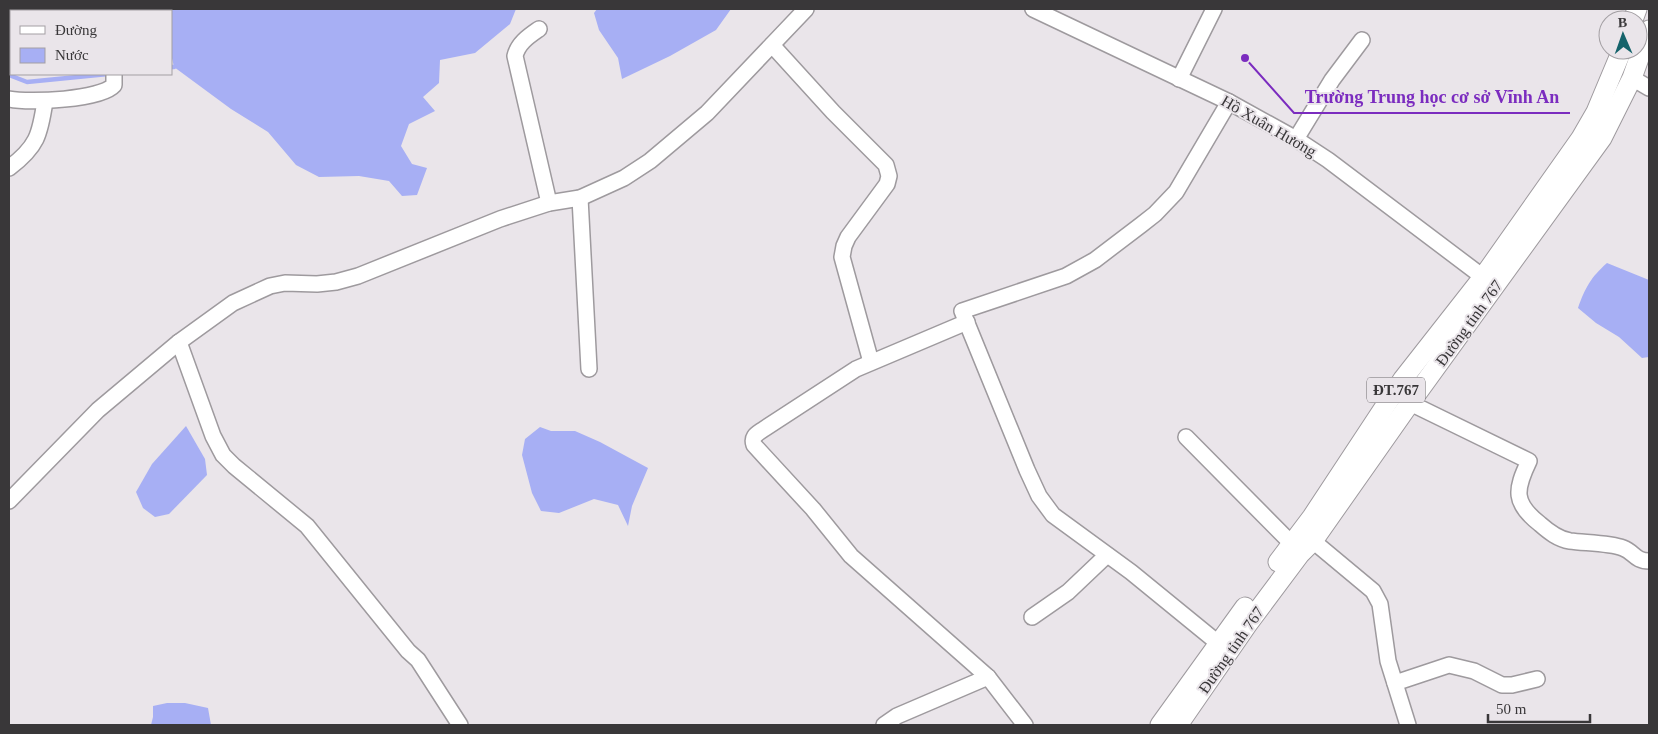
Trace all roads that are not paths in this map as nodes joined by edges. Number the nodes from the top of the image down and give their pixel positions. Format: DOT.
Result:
graph roads {
  1 [pos="806,9"];
  2 [pos="1034,9"];
  3 [pos="1214,9"];
  4 [pos="540,29"];
  5 [pos="1649,30"];
  6 [pos="1362,40"];
  7 [pos="772,45"];
  8 [pos="1618,60"];
  9 [pos="115,77"];
  10 [pos="1179,78"];
  11 [pos="1632,78"];
  12 [pos="1649,88"];
  13 [pos="9,98"];
  14 [pos="45,101"];
  15 [pos="1229,102"];
  16 [pos="1296,139"];
  17 [pos="9,168"];
  18 [pos="580,198"];
  19 [pos="549,203"];
  20 [pos="1490,282"];
  21 [pos="967,322"];
  22 [pos="180,342"];
  23 [pos="871,362"];
  24 [pos="589,369"];
  25 [pos="1410,403"];
  26 [pos="1186,437"];
  27 [pos="9,502"];
  28 [pos="1328,507"];
  29 [pos="1313,542"];
  30 [pos="1292,544"];
  31 [pos="1107,555"];
  32 [pos="1649,561"];
  33 [pos="1032,617"];
  34 [pos="1218,643"];
  35 [pos="988,677"];
  36 [pos="1537,679"];
  37 [pos="1395,683"];
  38 [pos="460,725"];
  39 [pos="884,725"];
  40 [pos="1025,725"];
  41 [pos="1160,725"];
  42 [pos="1178,725"];
  43 [pos="1408,725"];
  1 -- 7 [label="street"];
  2 -- 10 [label="street, Hồ Xuân Hương"];
  3 -- 10 [label="street"];
  4 -- 19 [label="street"];
  5 -- 11 [label="main road, Đường tỉnh 767 / ĐT.767"];
  6 -- 16 [label="street"];
  7 -- 18 [label="street"];
  7 -- 23 [label="street"];
  8 -- 20 [label="main road, Đường tỉnh 767 / ĐT.767"];
  9 -- 14 [label="street"];
  10 -- 15 [label="street, Hồ Xuân Hương"];
  11 -- 12 [label="street"];
  11 -- 20 [label="main road, Đường tỉnh 767 / ĐT.767"];
  13 -- 14 [label="street"];
  14 -- 17 [label="street"];
  15 -- 16 [label="street, Hồ Xuân Hương"];
  15 -- 21 [label="street"];
  16 -- 20 [label="street, Hồ Xuân Hương"];
  18 -- 19 [label="street"];
  18 -- 24 [label="street"];
  19 -- 22 [label="street"];
  20 -- 25 [label="main road, Đường tỉnh 767 / ĐT.767"];
  20 -- 28 [label="main road, Đường tỉnh 767 / ĐT.767"];
  21 -- 23 [label="street"];
  21 -- 31 [label="street"];
  22 -- 27 [label="street"];
  22 -- 38 [label="street"];
  23 -- 35 [label="street"];
  25 -- 28 [label="main road, Đường tỉnh 767 / ĐT.767"];
  25 -- 32 [label="street"];
  26 -- 30 [label="street"];
  28 -- 29 [label="main road, Đường tỉnh 767 / ĐT.767"];
  28 -- 30 [label="main road, Đường tỉnh 767 / ĐT.767"];
  29 -- 37 [label="street"];
  29 -- 42 [label="main road, Đường tỉnh 767 / ĐT.767"];
  30 -- 34 [label="main road, Đường tỉnh 767 / ĐT.767"];
  31 -- 33 [label="street"];
  31 -- 34 [label="street"];
  34 -- 41 [label="main road, Đường tỉnh 767 / ĐT.767"];
  35 -- 39 [label="street"];
  35 -- 40 [label="street"];
  36 -- 37 [label="street"];
  37 -- 43 [label="street"];
}
